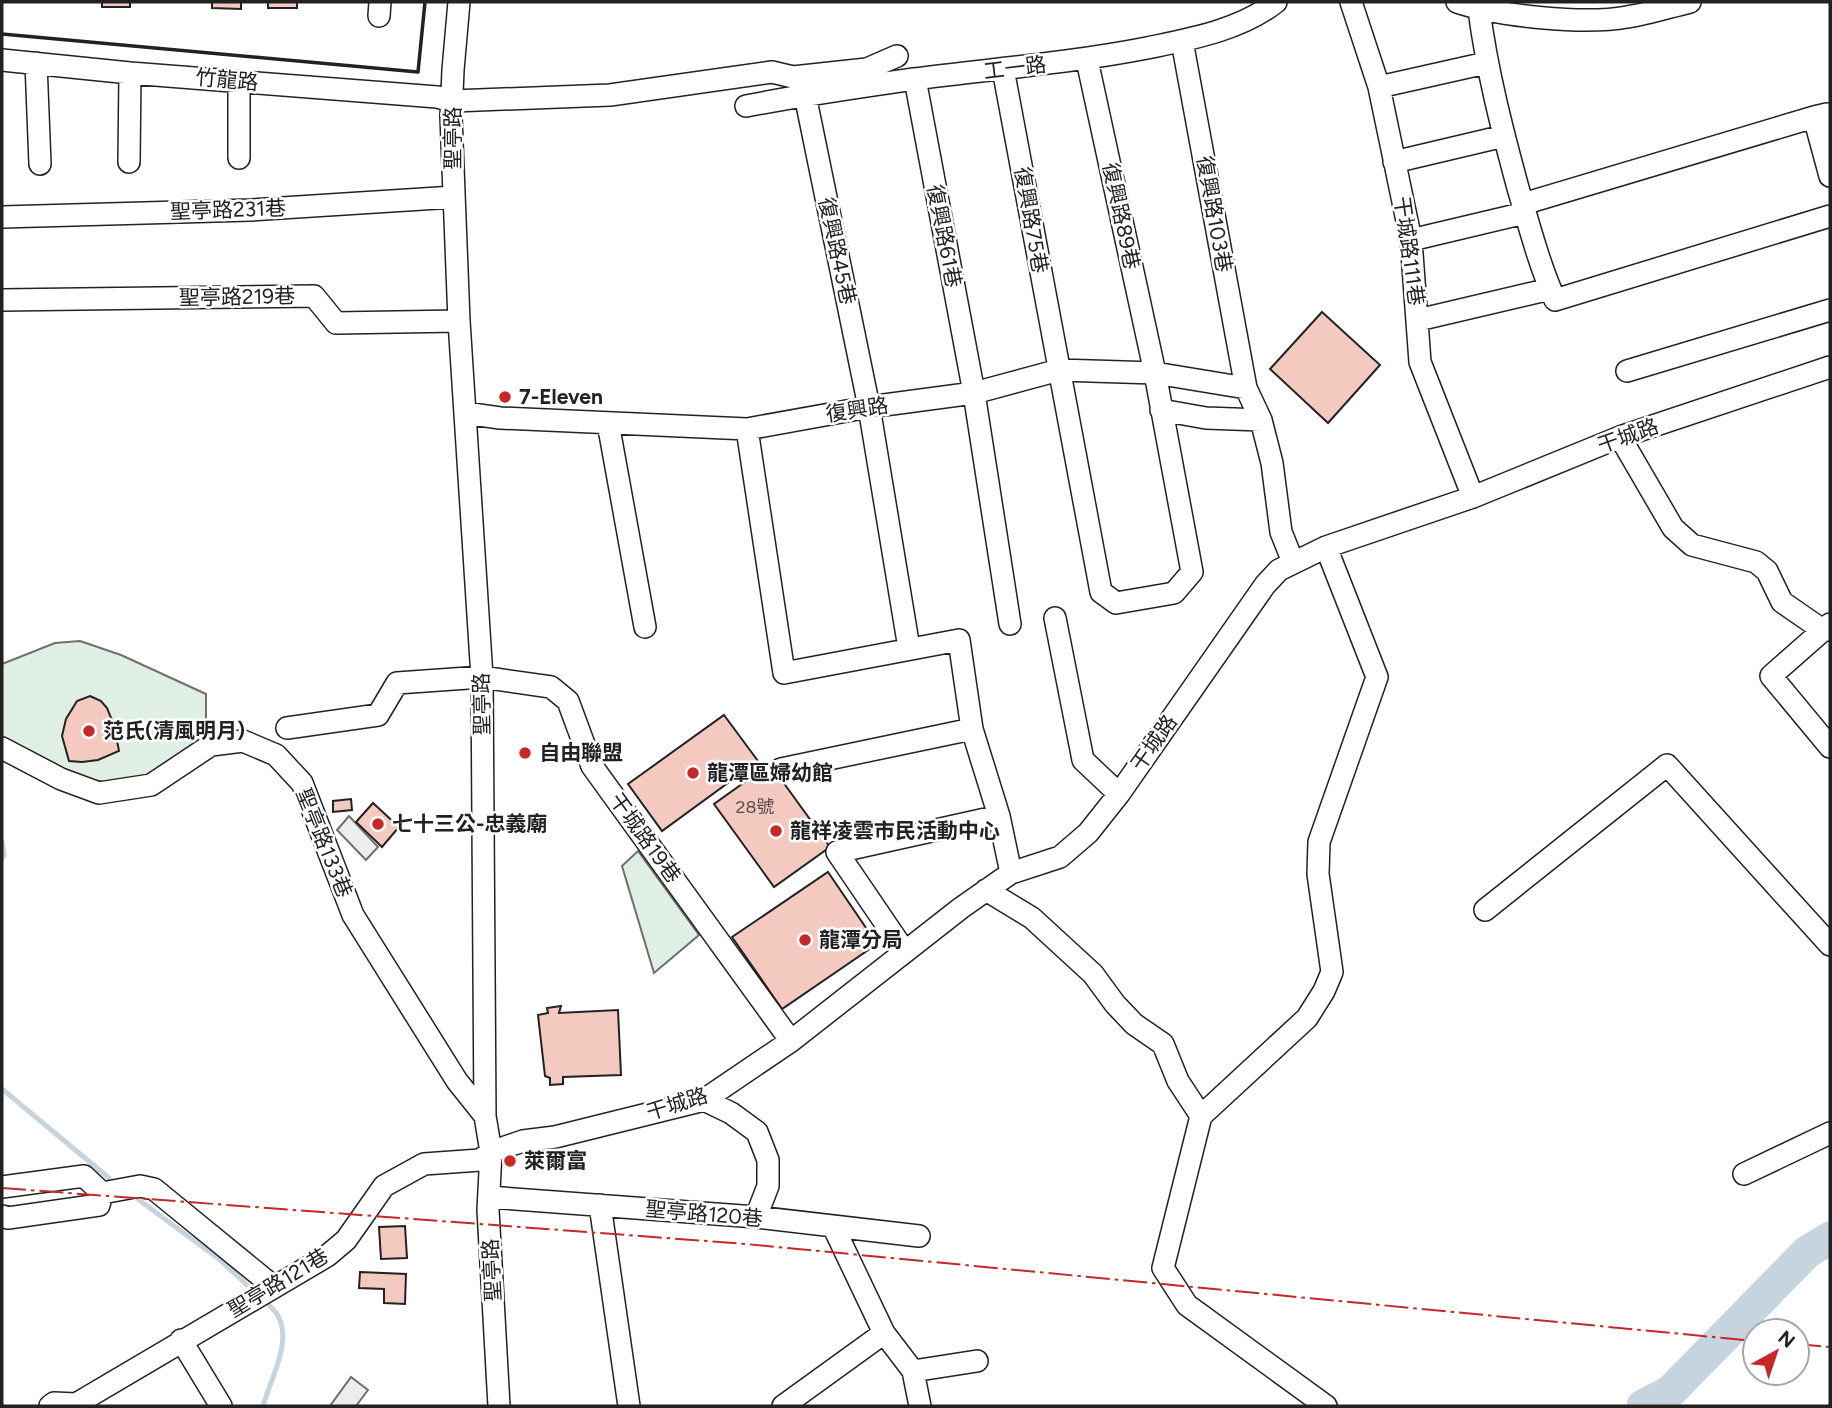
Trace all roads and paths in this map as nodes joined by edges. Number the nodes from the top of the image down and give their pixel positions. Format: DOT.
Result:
graph roads {
  1 [pos="459,2"];
  2 [pos="1276,2"];
  3 [pos="1351,2"];
  4 [pos="1457,2"];
  5 [pos="1690,2"];
  6 [pos="1479,10"];
  7 [pos="1182,41"];
  8 [pos="897,56"];
  9 [pos="2,60"];
  10 [pos="1087,60"];
  11 [pos="36,63"];
  12 [pos="1486,63"];
  13 [pos="1003,69"];
  14 [pos="130,73"];
  15 [pos="915,79"];
  16 [pos="239,81"];
  17 [pos="1379,87"];
  18 [pos="805,94"];
  19 [pos="453,101"];
  20 [pos="746,106"];
  21 [pos="1824,119"];
  22 [pos="1504,136"];
  23 [pos="239,158"];
  24 [pos="129,162"];
  25 [pos="1394,162"];
  26 [pos="40,164"];
  27 [pos="1830,176"];
  28 [pos="454,197"];
  29 [pos="1524,209"];
  30 [pos="1830,216"];
  31 [pos="2,217"];
  32 [pos="1411,240"];
  33 [pos="1552,294"];
  34 [pos="2,300"];
  35 [pos="1830,310"];
  36 [pos="1418,320"];
  37 [pos="459,321"];
  38 [pos="1830,367"];
  39 [pos="1059,370"];
  40 [pos="1627,371"];
  41 [pos="1156,373"];
  42 [pos="1246,388"];
  43 [pos="974,393"];
  44 [pos="869,407"];
  45 [pos="1161,410"];
  46 [pos="465,413"];
  47 [pos="1261,419"];
  48 [pos="608,423"];
  49 [pos="747,429"];
  50 [pos="1620,438"];
  51 [pos="1473,497"];
  52 [pos="1326,547"];
  53 [pos="1293,562"];
  54 [pos="1143,600"];
  55 [pos="1055,618"];
  56 [pos="1010,624"];
  57 [pos="645,627"];
  58 [pos="1827,627"];
  59 [pos="909,648"];
  60 [pos="482,677"];
  61 [pos="287,728"];
  62 [pos="972,729"];
  63 [pos="1830,747"];
  64 [pos="2,748"];
  65 [pos="781,769"];
  66 [pos="1119,794"];
  67 [pos="999,816"];
  68 [pos="1011,873"];
  69 [pos="986,890"];
  70 [pos="1485,910"];
  71 [pos="1830,945"];
  72 [pos="905,952"];
  73 [pos="791,1041"];
  74 [pos="705,1100"];
  75 [pos="485,1116"];
  76 [pos="1202,1116"];
  77 [pos="1830,1133"];
  78 [pos="491,1152"];
  79 [pos="1744,1174"];
  80 [pos="2,1186"];
  81 [pos="102,1193"];
  82 [pos="489,1197"];
  83 [pos="600,1205"];
  84 [pos="2,1216"];
  85 [pos="756,1217"];
  86 [pos="833,1226"];
  87 [pos="919,1236"];
  88 [pos="274,1287"];
  89 [pos="884,1333"];
  90 [pos="181,1340"];
  91 [pos="977,1360"];
  92 [pos="912,1371"];
  93 [pos="77,1405"];
  94 [pos="50,1406"];
  95 [pos="222,1406"];
  96 [pos="499,1406"];
  97 [pos="629,1406"];
  98 [pos="783,1406"];
  99 [pos="920,1406"];
  100 [pos="1326,1406"];
  1 -- 19 [label="street, 聖亭路"];
  2 -- 7 [label="street, 工一路"];
  3 -- 17 [label="street, 干城路111巷"];
  4 -- 6 [label="street"];
  5 -- 6 [label="street"];
  6 -- 12 [label="street"];
  7 -- 10 [label="street, 工一路"];
  7 -- 42 [label="street, 復興路103巷"];
  8 -- 19 [label="street, 竹龍路"];
  9 -- 11 [label="street, 竹龍路"];
  10 -- 13 [label="street, 工一路"];
  10 -- 41 [label="street, 復興路89巷"];
  11 -- 14 [label="street, 竹龍路"];
  11 -- 26 [label="street"];
  12 -- 17 [label="street"];
  12 -- 22 [label="street"];
  13 -- 15 [label="street, 工一路"];
  13 -- 39 [label="street, 復興路75巷"];
  14 -- 16 [label="street, 竹龍路"];
  14 -- 24 [label="street"];
  15 -- 18 [label="street, 工一路"];
  15 -- 43 [label="street, 復興路61巷"];
  16 -- 19 [label="street, 竹龍路"];
  16 -- 23 [label="street"];
  17 -- 25 [label="street, 干城路111巷"];
  18 -- 20 [label="street, 工一路"];
  18 -- 44 [label="street, 復興路45巷"];
  19 -- 28 [label="street, 聖亭路"];
  21 -- 27 [label="street"];
  21 -- 29 [label="street"];
  22 -- 25 [label="street"];
  22 -- 29 [label="street"];
  25 -- 32 [label="street, 干城路111巷"];
  28 -- 31 [label="street, 聖亭路231巷"];
  28 -- 37 [label="street, 聖亭路"];
  29 -- 32 [label="street"];
  29 -- 33 [label="street"];
  30 -- 33 [label="street"];
  32 -- 36 [label="street, 干城路111巷"];
  33 -- 36 [label="street"];
  34 -- 37 [label="street, 聖亭路219巷"];
  35 -- 40 [label="street"];
  36 -- 51 [label="street, 干城路111巷"];
  37 -- 46 [label="street, 聖亭路"];
  38 -- 50 [label="street, 干城路"];
  39 -- 41 [label="street, 復興路"];
  39 -- 43 [label="street, 復興路"];
  39 -- 54 [label="street, 復興路75巷"];
  41 -- 42 [label="street, 復興路"];
  41 -- 45 [label="street, 復興路89巷"];
  42 -- 47 [label="street, 復興路103巷"];
  43 -- 44 [label="street, 復興路"];
  43 -- 56 [label="street, 復興路61巷"];
  44 -- 49 [label="street, 復興路"];
  44 -- 59 [label="street, 復興路45巷"];
  45 -- 47 [label="street"];
  45 -- 54 [label="street, 復興路89巷"];
  46 -- 48 [label="street, 復興路"];
  46 -- 60 [label="street, 聖亭路"];
  47 -- 53 [label="street, 復興路103巷"];
  48 -- 49 [label="street, 復興路"];
  48 -- 57 [label="street"];
  49 -- 59 [label="street"];
  50 -- 51 [label="street, 干城路"];
  50 -- 58 [label="street"];
  51 -- 52 [label="street, 干城路"];
  52 -- 53 [label="street, 干城路"];
  52 -- 76 [label="street"];
  53 -- 66 [label="street, 干城路"];
  55 -- 66 [label="street"];
  58 -- 63 [label="street"];
  59 -- 62 [label="street"];
  60 -- 61 [label="street, 干城路19巷"];
  60 -- 73 [label="street, 干城路19巷"];
  60 -- 75 [label="street, 聖亭路"];
  62 -- 65 [label="street"];
  62 -- 67 [label="street"];
  64 -- 75 [label="street, 聖亭路133巷"];
  66 -- 68 [label="street, 干城路"];
  67 -- 68 [label="street"];
  67 -- 72 [label="street"];
  68 -- 69 [label="street, 干城路"];
  69 -- 72 [label="street, 干城路"];
  69 -- 76 [label="street"];
  70 -- 71 [label="street"];
  72 -- 73 [label="street, 干城路"];
  73 -- 74 [label="street, 干城路"];
  74 -- 78 [label="street, 干城路"];
  74 -- 85 [label="street"];
  75 -- 78 [label="street, 聖亭路"];
  76 -- 100 [label="street"];
  77 -- 79 [label="street"];
  78 -- 82 [label="street, 聖亭路"];
  78 -- 88 [label="street, 聖亭路121巷"];
  80 -- 81 [label="street"];
  81 -- 84 [label="street"];
  81 -- 88 [label="street"];
  82 -- 83 [label="street, 聖亭路120巷"];
  82 -- 96 [label="street, 聖亭路"];
  83 -- 85 [label="street, 聖亭路120巷"];
  83 -- 97 [label="street"];
  85 -- 86 [label="street, 聖亭路120巷"];
  86 -- 87 [label="street, 聖亭路120巷"];
  86 -- 89 [label="street"];
  88 -- 90 [label="street, 聖亭路121巷"];
  89 -- 92 [label="street"];
  89 -- 98 [label="street"];
  90 -- 93 [label="street, 聖亭路121巷"];
  90 -- 95 [label="street"];
  91 -- 92 [label="street"];
  92 -- 99 [label="street"];
  93 -- 94 [label="street, 聖亭路121巷"];
}
